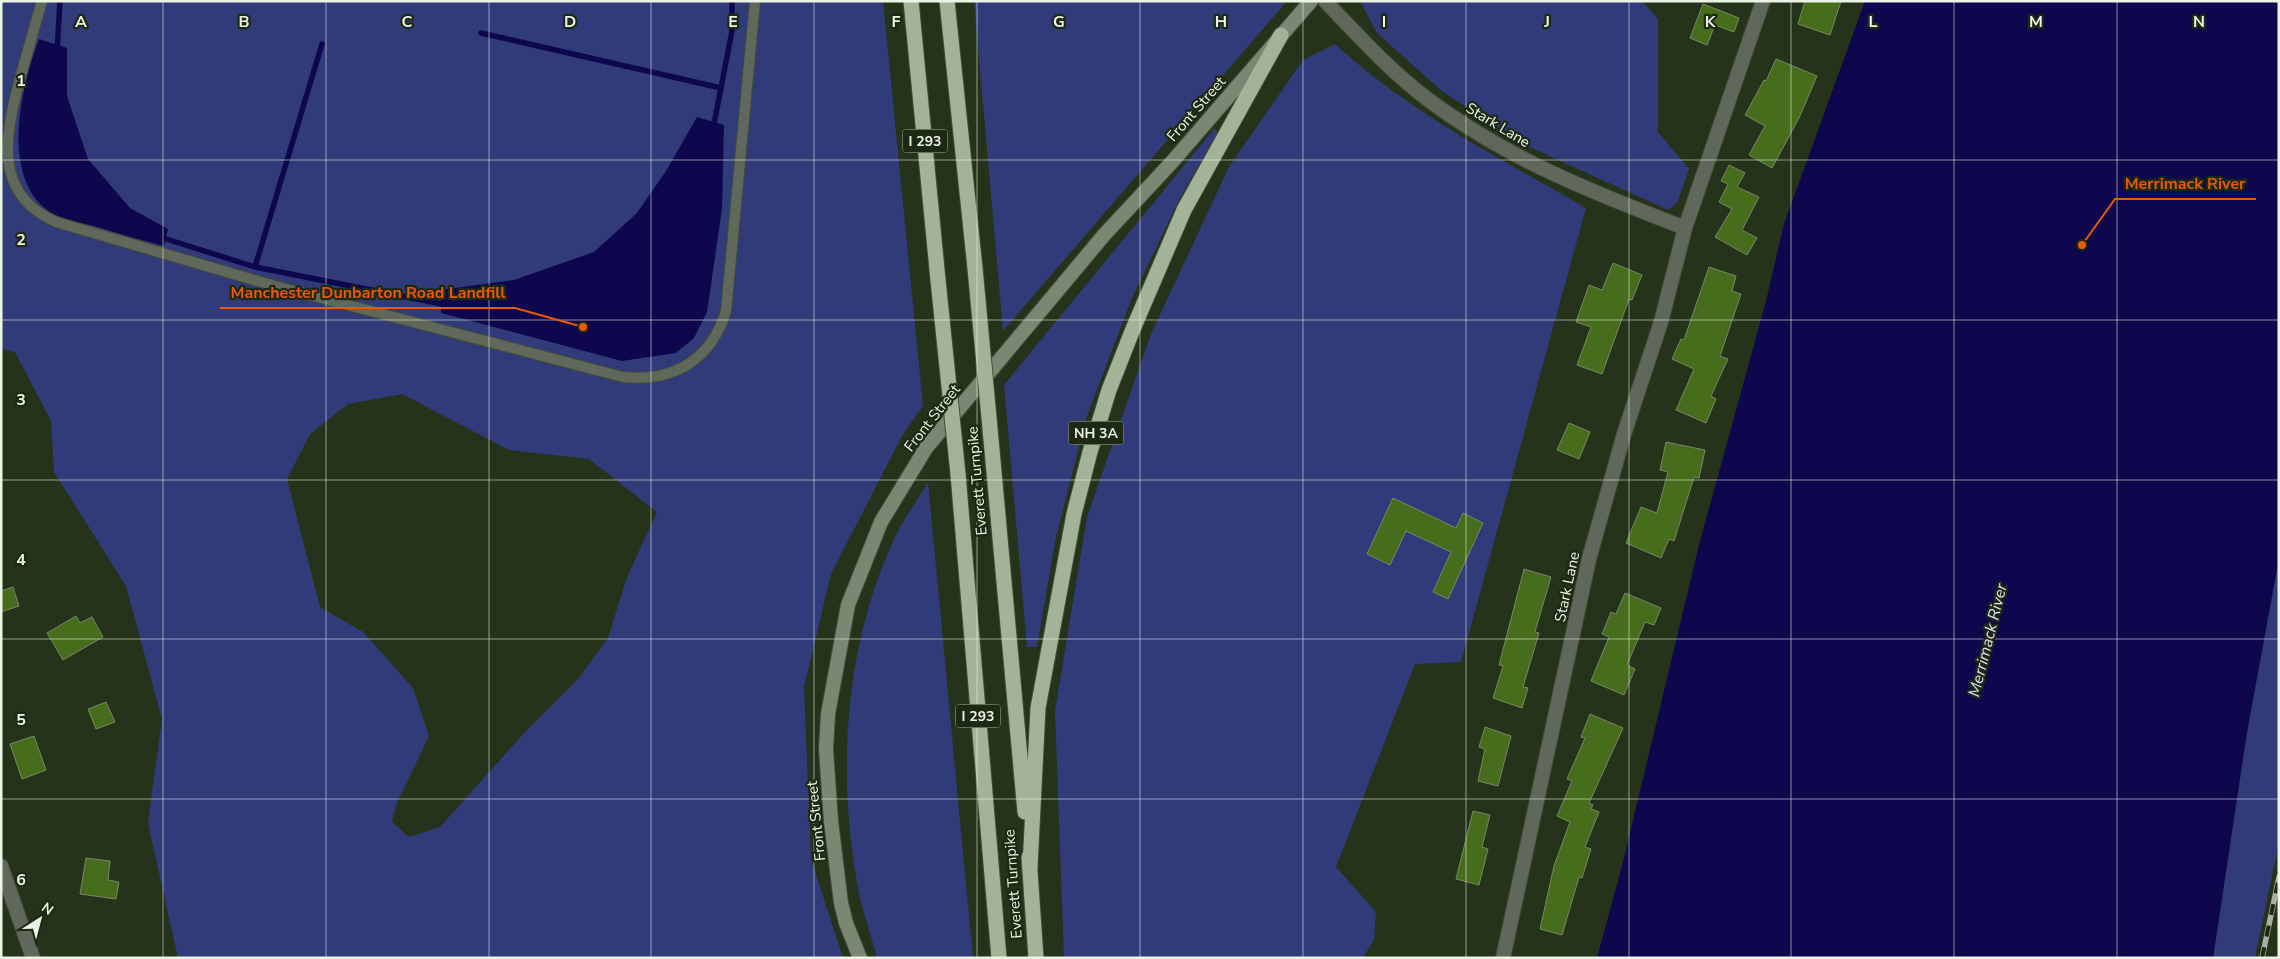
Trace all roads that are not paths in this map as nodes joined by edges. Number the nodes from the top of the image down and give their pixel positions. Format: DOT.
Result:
graph roads {
  1 [pos="42,1"];
  2 [pos="755,1"];
  3 [pos="911,1"];
  4 [pos="947,1"];
  5 [pos="1311,1"];
  6 [pos="1325,1"];
  7 [pos="1763,1"];
  8 [pos="1281,35"];
  9 [pos="1685,228"];
  10 [pos="1,866"];
  11 [pos="1030,867"];
  12 [pos="33,958"];
  13 [pos="860,958"];
  14 [pos="999,958"];
  15 [pos="1036,958"];
  16 [pos="1503,958"];
  1 -- 2 [label="lane"];
  3 -- 14 [label="highway, Everett Turnpike / I 293, bridge"];
  4 -- 11 [label="highway, Everett Turnpike / I 293, bridge"];
  5 -- 8 [label="main road, Front Street / NH 3A"];
  6 -- 9 [label="street, Stark Lane"];
  7 -- 9 [label="street, Stark Lane"];
  8 -- 11 [label="highway, NH 3A"];
  8 -- 13 [label="main road, Front Street / NH 3A"];
  9 -- 16 [label="street, Stark Lane"];
  10 -- 12 [label="street"];
  11 -- 15 [label="highway, Everett Turnpike / I 293"];
}
